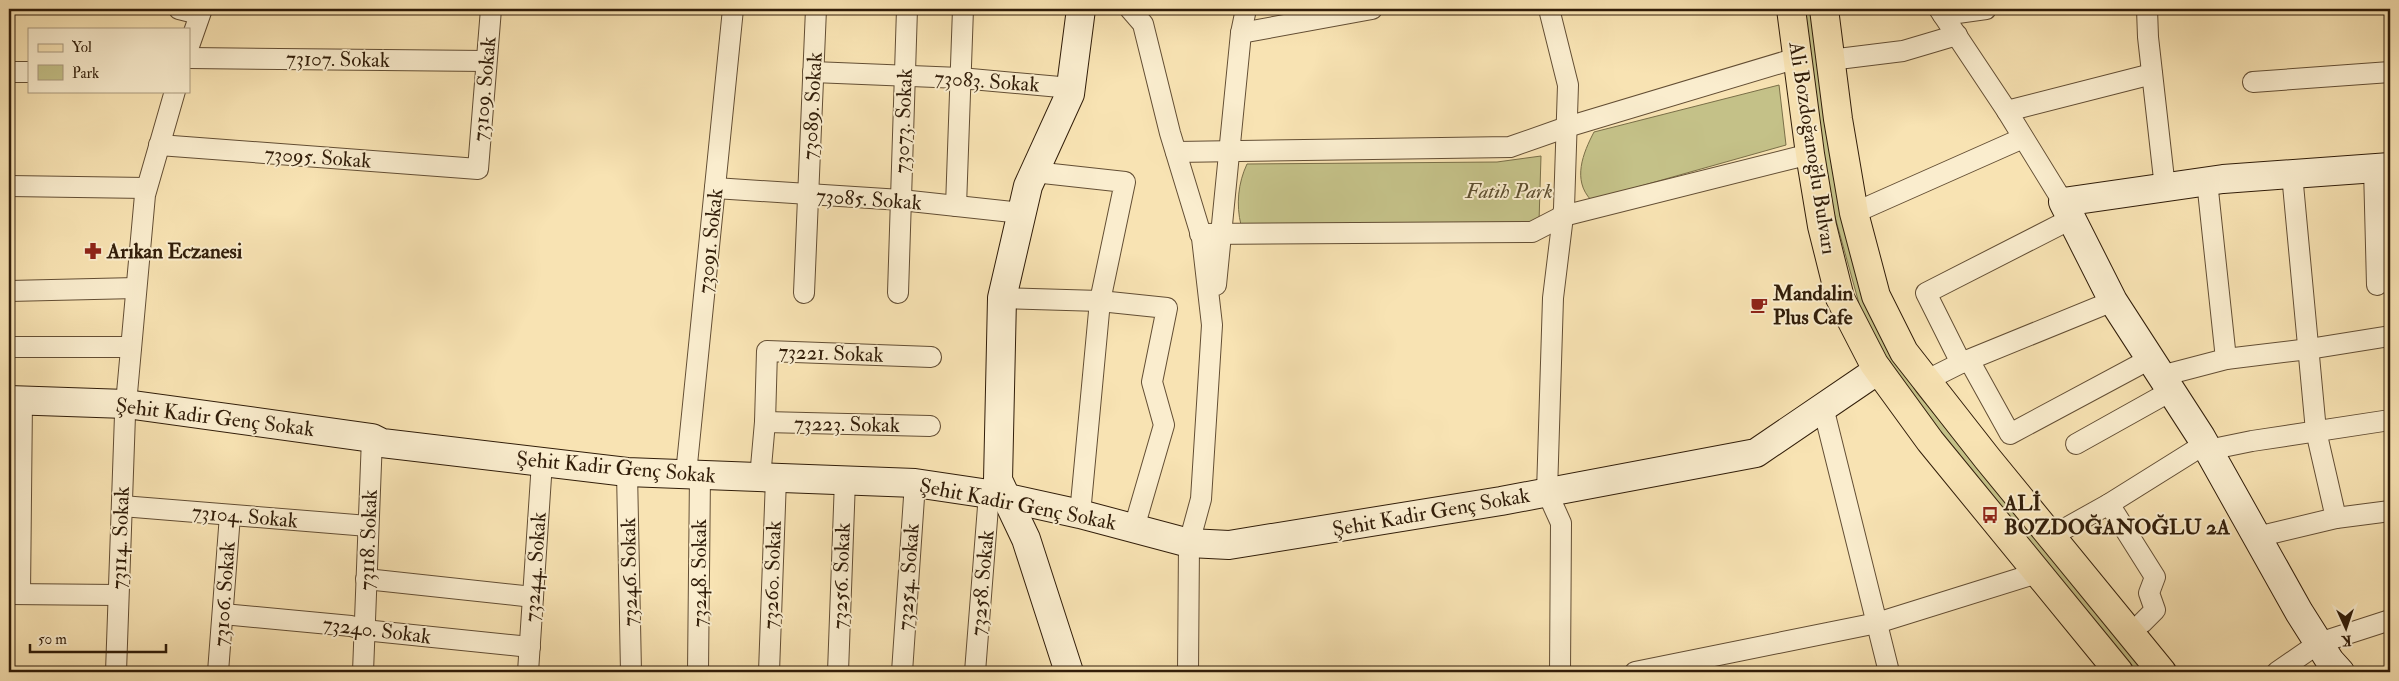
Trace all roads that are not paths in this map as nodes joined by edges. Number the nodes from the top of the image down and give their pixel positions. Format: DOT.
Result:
graph roads {
  1 [pos="180,9"];
  2 [pos="491,9"];
  3 [pos="733,9"];
  4 [pos="816,9"];
  5 [pos="907,9"];
  6 [pos="963,9"];
  7 [pos="1081,9"];
  8 [pos="1246,9"];
  9 [pos="1372,9"];
  10 [pos="1549,9"];
  11 [pos="1791,9"];
  12 [pos="1824,9"];
  13 [pos="1986,9"];
  14 [pos="2147,9"];
  15 [pos="1134,10"];
  16 [pos="200,12"];
  17 [pos="1941,12"];
  18 [pos="1241,33"];
  19 [pos="1957,35"];
  20 [pos="190,43"];
  21 [pos="190,58"];
  22 [pos="1797,58"];
  23 [pos="1830,60"];
  24 [pos="486,61"];
  25 [pos="9,72"];
  26 [pos="28,72"];
  27 [pos="814,72"];
  28 [pos="2390,72"];
  29 [pos="2152,74"];
  30 [pos="905,75"];
  31 [pos="960,78"];
  32 [pos="2253,82"];
  33 [pos="1071,88"];
  34 [pos="175,92"];
  35 [pos="2007,111"];
  36 [pos="1567,127"];
  37 [pos="2023,138"];
  38 [pos="159,145"];
  39 [pos="1229,151"];
  40 [pos="1176,152"];
  41 [pos="1810,154"];
  42 [pos="2382,168"];
  43 [pos="478,169"];
  44 [pos="1034,172"];
  45 [pos="2292,174"];
  46 [pos="2207,182"];
  47 [pos="9,186"];
  48 [pos="146,188"];
  49 [pos="715,188"];
  50 [pos="2166,188"];
  51 [pos="808,194"];
  52 [pos="900,200"];
  53 [pos="956,206"];
  54 [pos="2067,210"];
  55 [pos="1022,213"];
  56 [pos="1854,213"];
  57 [pos="1563,216"];
  58 [pos="1200,234"];
  59 [pos="1221,234"];
  60 [pos="2383,251"];
  61 [pos="2377,285"];
  62 [pos="136,288"];
  63 [pos="9,291"];
  64 [pos="898,292"];
  65 [pos="804,293"];
  66 [pos="1002,298"];
  67 [pos="1100,301"];
  68 [pos="2113,301"];
  69 [pos="1212,321"];
  70 [pos="2390,336"];
  71 [pos="9,347"];
  72 [pos="131,347"];
  73 [pos="2309,349"];
  74 [pos="931,357"];
  75 [pos="2226,359"];
  76 [pos="1965,362"];
  77 [pos="1878,370"];
  78 [pos="2161,375"];
  79 [pos="1925,381"];
  80 [pos="15,400"];
  81 [pos="126,404"];
  82 [pos="1823,407"];
  83 [pos="2390,420"];
  84 [pos="765,422"];
  85 [pos="930,426"];
  86 [pos="2316,431"];
  87 [pos="372,438"];
  88 [pos="2076,444"];
  89 [pos="2207,447"];
  90 [pos="542,462"];
  91 [pos="628,472"];
  92 [pos="693,474"];
  93 [pos="768,478"];
  94 [pos="845,480"];
  95 [pos="915,483"];
  96 [pos="1547,492"];
  97 [pos="997,496"];
  98 [pos="2109,504"];
  99 [pos="122,506"];
  100 [pos="2390,511"];
  101 [pos="1080,514"];
  102 [pos="230,515"];
  103 [pos="2336,518"];
  104 [pos="368,526"];
  105 [pos="1134,528"];
  106 [pos="2050,537"];
  107 [pos="2257,537"];
  108 [pos="1189,543"];
  109 [pos="2037,573"];
  110 [pos="366,579"];
  111 [pos="14,594"];
  112 [pos="118,595"];
  113 [pos="533,597"];
  114 [pos="223,614"];
  115 [pos="2390,620"];
  116 [pos="1877,622"];
  117 [pos="2142,623"];
  118 [pos="364,630"];
  119 [pos="2319,643"];
  120 [pos="530,647"];
  121 [pos="1644,671"];
  122 [pos="116,672"];
  123 [pos="218,672"];
  124 [pos="363,672"];
  125 [pos="528,672"];
  126 [pos="631,672"];
  127 [pos="698,672"];
  128 [pos="769,672"];
  129 [pos="838,672"];
  130 [pos="902,672"];
  131 [pos="975,672"];
  132 [pos="1069,672"];
  133 [pos="1188,672"];
  134 [pos="1560,672"];
  135 [pos="1889,672"];
  136 [pos="2119,672"];
  137 [pos="2162,672"];
  138 [pos="2277,672"];
  139 [pos="2340,672"];
  1 -- 16 [label="street"];
  2 -- 24 [label="street, 73109. Sokak"];
  3 -- 49 [label="street, 73091. Sokak"];
  4 -- 27 [label="street, 73089. Sokak"];
  5 -- 30 [label="street, 73073. Sokak"];
  6 -- 31 [label="street"];
  7 -- 33 [label="main road"];
  8 -- 18 [label="street"];
  9 -- 18 [label="street"];
  10 -- 36 [label="street"];
  11 -- 22 [label="main road, Ali Bozdoğanoğlu Bulvarı"];
  12 -- 23 [label="main road, Ali Bozdoğanoğlu Bulvarı"];
  13 -- 17 [label="street"];
  14 -- 29 [label="street"];
  15 -- 40 [label="street"];
  16 -- 20 [label="street"];
  17 -- 19 [label="street"];
  18 -- 39 [label="street"];
  19 -- 23 [label="street"];
  19 -- 35 [label="street"];
  21 -- 24 [label="street, 73107. Sokak"];
  22 -- 36 [label="street"];
  22 -- 41 [label="main road, Ali Bozdoğanoğlu Bulvarı"];
  23 -- 56 [label="main road, Ali Bozdoğanoğlu Bulvarı"];
  24 -- 43 [label="street, 73109. Sokak"];
  25 -- 26 [label="street"];
  27 -- 30 [label="street, 73083. Sokak"];
  27 -- 51 [label="street, 73089. Sokak"];
  28 -- 32 [label="street"];
  29 -- 35 [label="street"];
  29 -- 50 [label="street"];
  30 -- 31 [label="street, 73083. Sokak"];
  30 -- 52 [label="street, 73073. Sokak"];
  31 -- 33 [label="street, 73083. Sokak"];
  31 -- 53 [label="street"];
  33 -- 44 [label="main road"];
  34 -- 38 [label="street"];
  35 -- 37 [label="street"];
  36 -- 39 [label="street"];
  36 -- 57 [label="street"];
  37 -- 54 [label="street"];
  37 -- 56 [label="street"];
  38 -- 43 [label="street, 73095. Sokak"];
  38 -- 48 [label="street"];
  39 -- 40 [label="street"];
  39 -- 59 [label="street"];
  40 -- 58 [label="street"];
  41 -- 57 [label="street"];
  41 -- 77 [label="main road, Ali Bozdoğanoğlu Bulvarı"];
  42 -- 45 [label="main road"];
  42 -- 60 [label="street"];
  44 -- 55 [label="main road"];
  44 -- 67 [label="street"];
  45 -- 46 [label="main road"];
  45 -- 73 [label="street"];
  46 -- 50 [label="main road"];
  46 -- 75 [label="street"];
  47 -- 48 [label="street"];
  48 -- 62 [label="street"];
  49 -- 51 [label="street, 73085. Sokak"];
  49 -- 92 [label="street, 73091. Sokak"];
  50 -- 54 [label="main road"];
  51 -- 52 [label="street, 73085. Sokak"];
  51 -- 65 [label="street, 73089. Sokak"];
  52 -- 53 [label="street, 73085. Sokak"];
  52 -- 64 [label="street, 73073. Sokak"];
  53 -- 55 [label="street, 73085. Sokak"];
  54 -- 68 [label="main road"];
  54 -- 76 [label="street"];
  55 -- 66 [label="main road"];
  56 -- 79 [label="main road, Ali Bozdoğanoğlu Bulvarı"];
  57 -- 59 [label="street"];
  57 -- 96 [label="street"];
  58 -- 59 [label="street"];
  58 -- 69 [label="street"];
  59 -- 69 [label="street"];
  60 -- 61 [label="street"];
  62 -- 63 [label="street"];
  62 -- 72 [label="street"];
  66 -- 67 [label="street"];
  66 -- 97 [label="main road"];
  67 -- 101 [label="street"];
  67 -- 105 [label="street"];
  68 -- 76 [label="street"];
  68 -- 78 [label="main road"];
  69 -- 108 [label="street"];
  70 -- 73 [label="street"];
  71 -- 72 [label="street"];
  72 -- 81 [label="street"];
  73 -- 75 [label="street"];
  73 -- 86 [label="street"];
  74 -- 84 [label="street, 73221. Sokak"];
  75 -- 78 [label="street"];
  76 -- 78 [label="street"];
  76 -- 79 [label="street"];
  77 -- 82 [label="main road, Şehit Kadir Genç Sokak"];
  77 -- 109 [label="main road, Ali Bozdoğanoğlu Bulvarı"];
  78 -- 88 [label="street"];
  78 -- 89 [label="main road"];
  79 -- 106 [label="main road, Ali Bozdoğanoğlu Bulvarı"];
  80 -- 81 [label="main road, Şehit Kadir Genç Sokak"];
  80 -- 111 [label="street"];
  81 -- 87 [label="main road, Şehit Kadir Genç Sokak"];
  81 -- 99 [label="street, 73114. Sokak"];
  82 -- 96 [label="main road, Şehit Kadir Genç Sokak"];
  82 -- 116 [label="street"];
  83 -- 86 [label="street"];
  84 -- 85 [label="street, 73223. Sokak"];
  84 -- 93 [label="street, 73221. Sokak"];
  86 -- 89 [label="street"];
  86 -- 103 [label="street"];
  87 -- 90 [label="main road, Şehit Kadir Genç Sokak"];
  87 -- 104 [label="street, 73118. Sokak"];
  89 -- 98 [label="street"];
  89 -- 107 [label="main road"];
  90 -- 91 [label="main road, Şehit Kadir Genç Sokak"];
  90 -- 113 [label="street, 73244. Sokak"];
  91 -- 92 [label="main road, Şehit Kadir Genç Sokak"];
  91 -- 126 [label="street, 73246. Sokak"];
  92 -- 93 [label="main road, Şehit Kadir Genç Sokak"];
  92 -- 127 [label="street, 73248. Sokak"];
  93 -- 94 [label="main road, Şehit Kadir Genç Sokak"];
  93 -- 128 [label="street, 73260. Sokak"];
  94 -- 95 [label="main road, Şehit Kadir Genç Sokak"];
  94 -- 129 [label="street, 73256. Sokak"];
  95 -- 97 [label="main road, Şehit Kadir Genç Sokak"];
  95 -- 130 [label="street, 73254. Sokak"];
  96 -- 108 [label="main road, Şehit Kadir Genç Sokak"];
  96 -- 134 [label="street"];
  97 -- 101 [label="main road, Şehit Kadir Genç Sokak"];
  97 -- 131 [label="street, 73258. Sokak"];
  97 -- 132 [label="main road"];
  98 -- 106 [label="street"];
  98 -- 117 [label="street"];
  99 -- 102 [label="street, 73104. Sokak"];
  99 -- 112 [label="street, 73114. Sokak"];
  100 -- 103 [label="street"];
  101 -- 105 [label="main road, Şehit Kadir Genç Sokak"];
  102 -- 104 [label="street, 73104. Sokak"];
  102 -- 114 [label="street, 73106. Sokak"];
  103 -- 107 [label="street"];
  104 -- 110 [label="street, 73118. Sokak"];
  105 -- 108 [label="main road, Şehit Kadir Genç Sokak"];
  106 -- 137 [label="main road, Ali Bozdoğanoğlu Bulvarı"];
  107 -- 119 [label="main road"];
  108 -- 133 [label="street"];
  109 -- 116 [label="street"];
  109 -- 136 [label="main road, Ali Bozdoğanoğlu Bulvarı"];
  110 -- 113 [label="street"];
  110 -- 118 [label="street, 73118. Sokak"];
  111 -- 112 [label="street"];
  112 -- 122 [label="street, 73114. Sokak"];
  113 -- 120 [label="street, 73244. Sokak"];
  114 -- 118 [label="street, 73240. Sokak"];
  114 -- 123 [label="street, 73106. Sokak"];
  115 -- 119 [label="street"];
  116 -- 121 [label="street"];
  116 -- 135 [label="street"];
  118 -- 120 [label="street, 73240. Sokak"];
  118 -- 124 [label="street, 73118. Sokak"];
  119 -- 138 [label="street"];
  119 -- 139 [label="main road"];
  120 -- 125 [label="street, 73244. Sokak"];
}
